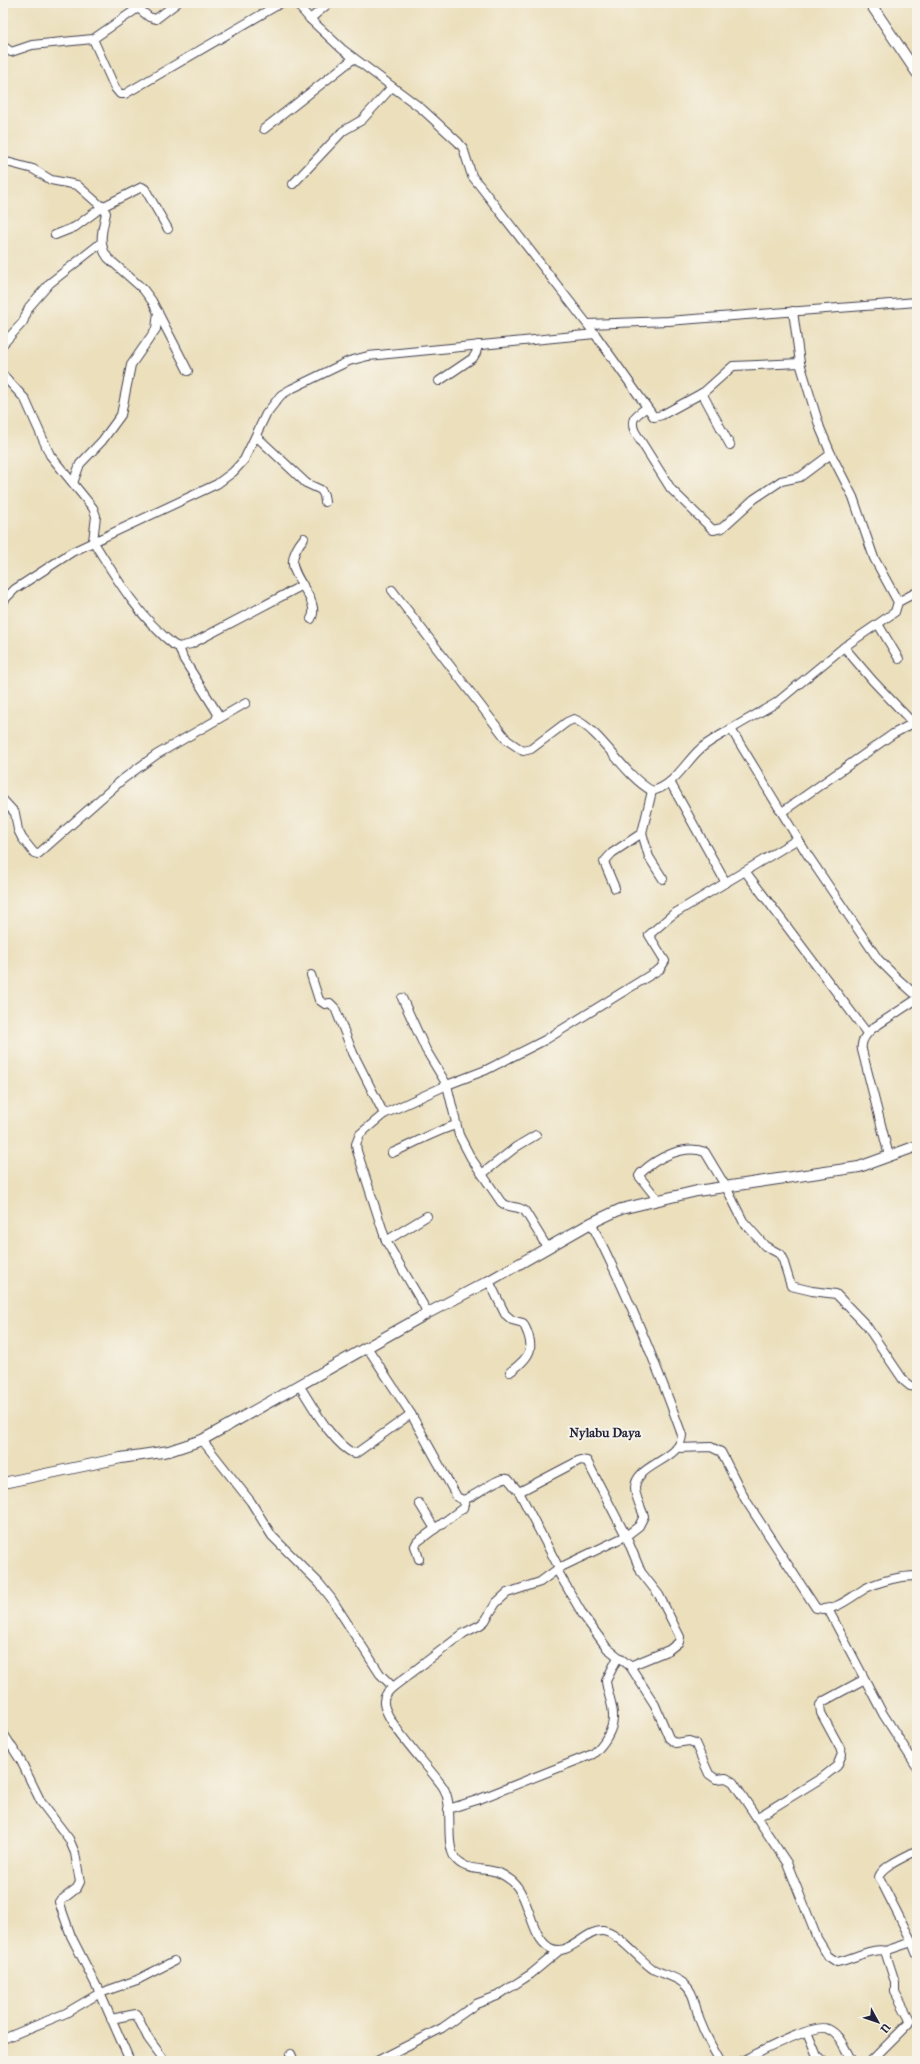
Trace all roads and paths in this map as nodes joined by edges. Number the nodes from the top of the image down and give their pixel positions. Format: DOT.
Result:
graph roads {
  1 [pos="177,3"];
  2 [pos="281,3"];
  3 [pos="296,3"];
  4 [pos="329,3"];
  5 [pos="870,3"];
  6 [pos="134,7"];
  7 [pos="310,19"];
  8 [pos="93,39"];
  9 [pos="3,46"];
  10 [pos="353,59"];
  11 [pos="917,73"];
  12 [pos="392,87"];
  13 [pos="264,129"];
  14 [pos="3,160"];
  15 [pos="294,184"];
  16 [pos="102,207"];
  17 [pos="168,229"];
  18 [pos="55,235"];
  19 [pos="101,243"];
  20 [pos="917,302"];
  21 [pos="793,311"];
  22 [pos="158,312"];
  23 [pos="588,324"];
  24 [pos="595,334"];
  25 [pos="3,344"];
  26 [pos="478,345"];
  27 [pos="800,363"];
  28 [pos="188,371"];
  29 [pos="3,375"];
  30 [pos="438,381"];
  31 [pos="702,393"];
  32 [pos="646,408"];
  33 [pos="256,436"];
  34 [pos="730,445"];
  35 [pos="831,454"];
  36 [pos="74,483"];
  37 [pos="325,502"];
  38 [pos="304,538"];
  39 [pos="92,541"];
  40 [pos="303,585"];
  41 [pos="392,590"];
  42 [pos="917,592"];
  43 [pos="3,602"];
  44 [pos="898,602"];
  45 [pos="311,619"];
  46 [pos="878,624"];
  47 [pos="179,647"];
  48 [pos="844,647"];
  49 [pos="899,659"];
  50 [pos="246,703"];
  51 [pos="216,720"];
  52 [pos="915,722"];
  53 [pos="731,729"];
  54 [pos="670,782"];
  55 [pos="652,791"];
  56 [pos="3,800"];
  57 [pos="782,812"];
  58 [pos="642,833"];
  59 [pos="798,839"];
  60 [pos="745,871"];
  61 [pos="663,879"];
  62 [pos="726,883"];
  63 [pos="615,888"];
  64 [pos="311,975"];
  65 [pos="402,998"];
  66 [pos="917,999"];
  67 [pos="867,1033"];
  68 [pos="447,1085"];
  69 [pos="384,1114"];
  70 [pos="456,1125"];
  71 [pos="536,1135"];
  72 [pos="917,1146"];
  73 [pos="392,1153"];
  74 [pos="889,1156"];
  75 [pos="482,1174"];
  76 [pos="726,1187"];
  77 [pos="658,1200"];
  78 [pos="427,1216"];
  79 [pos="591,1223"];
  80 [pos="386,1241"];
  81 [pos="547,1247"];
  82 [pos="490,1281"];
  83 [pos="428,1312"];
  84 [pos="367,1347"];
  85 [pos="510,1372"];
  86 [pos="299,1385"];
  87 [pos="917,1387"];
  88 [pos="411,1414"];
  89 [pos="202,1440"];
  90 [pos="677,1448"];
  91 [pos="3,1483"];
  92 [pos="519,1492"];
  93 [pos="465,1500"];
  94 [pos="419,1503"];
  95 [pos="435,1529"];
  96 [pos="626,1536"];
  97 [pos="419,1559"];
  98 [pos="558,1569"];
  99 [pos="917,1576"];
  100 [pos="828,1609"];
  101 [pos="618,1657"];
  102 [pos="630,1666"];
  103 [pos="863,1680"];
  104 [pos="394,1686"];
  105 [pos="3,1733"];
  106 [pos="917,1767"];
  107 [pos="448,1809"];
  108 [pos="758,1817"];
  109 [pos="917,1850"];
  110 [pos="912,1942"];
  111 [pos="560,1950"];
  112 [pos="885,1951"];
  113 [pos="917,1955"];
  114 [pos="174,1961"];
  115 [pos="100,1994"];
  116 [pos="111,2019"];
  117 [pos="807,2032"];
  118 [pos="3,2039"];
  119 [pos="127,2060"];
  120 [pos="165,2061"];
  121 [pos="377,2061"];
  122 [pos="720,2061"];
  123 [pos="742,2061"];
  124 [pos="823,2061"];
  125 [pos="852,2061"];
  126 [pos="871,2061"];
  1 -- 6 [label="street"];
  2 -- 8 [label="street"];
  3 -- 7 [label="street"];
  4 -- 7 [label="street"];
  5 -- 11 [label="street"];
  6 -- 8 [label="street"];
  7 -- 10 [label="street"];
  8 -- 9 [label="street"];
  10 -- 12 [label="street"];
  10 -- 13 [label="street"];
  12 -- 15 [label="street"];
  12 -- 23 [label="street"];
  14 -- 16 [label="street"];
  16 -- 17 [label="street"];
  16 -- 18 [label="street"];
  16 -- 19 [label="street"];
  19 -- 22 [label="street"];
  19 -- 25 [label="street"];
  20 -- 21 [label="street"];
  21 -- 23 [label="street"];
  21 -- 27 [label="street"];
  22 -- 28 [label="street"];
  22 -- 36 [label="street"];
  23 -- 24 [label="street"];
  24 -- 26 [label="street"];
  24 -- 32 [label="street"];
  26 -- 30 [label="street"];
  26 -- 33 [label="street"];
  27 -- 31 [label="street"];
  27 -- 35 [label="street"];
  29 -- 36 [label="street"];
  31 -- 32 [label="street"];
  31 -- 34 [label="street"];
  32 -- 35 [label="street"];
  33 -- 37 [label="street"];
  33 -- 39 [label="street"];
  35 -- 44 [label="street"];
  36 -- 39 [label="street"];
  38 -- 40 [label="street"];
  39 -- 43 [label="street"];
  39 -- 47 [label="street"];
  40 -- 45 [label="street"];
  40 -- 47 [label="street"];
  41 -- 55 [label="street"];
  42 -- 44 [label="street"];
  44 -- 46 [label="street"];
  46 -- 48 [label="street"];
  46 -- 49 [label="street"];
  47 -- 51 [label="street"];
  48 -- 52 [label="street"];
  48 -- 53 [label="street"];
  50 -- 51 [label="street"];
  51 -- 56 [label="street"];
  52 -- 57 [label="street"];
  53 -- 54 [label="street"];
  53 -- 57 [label="street"];
  54 -- 55 [label="street"];
  54 -- 62 [label="street"];
  55 -- 58 [label="street"];
  57 -- 59 [label="street"];
  58 -- 61 [label="street"];
  58 -- 63 [label="street"];
  59 -- 60 [label="street"];
  59 -- 66 [label="street"];
  60 -- 62 [label="street"];
  60 -- 67 [label="street"];
  62 -- 68 [label="street"];
  64 -- 69 [label="street"];
  65 -- 68 [label="street"];
  66 -- 67 [label="street"];
  67 -- 74 [label="street"];
  68 -- 69 [label="street"];
  68 -- 70 [label="street"];
  69 -- 80 [label="street"];
  70 -- 73 [label="street"];
  70 -- 75 [label="street"];
  71 -- 75 [label="street"];
  72 -- 74 [label="street"];
  74 -- 76 [label="street"];
  75 -- 81 [label="street"];
  76 -- 77 [label="street"];
  76 -- 77 [label="street"];
  76 -- 87 [label="street"];
  77 -- 79 [label="street"];
  78 -- 80 [label="street"];
  79 -- 81 [label="street"];
  79 -- 90 [label="street"];
  80 -- 83 [label="street"];
  81 -- 82 [label="street"];
  82 -- 83 [label="street"];
  82 -- 85 [label="street"];
  83 -- 84 [label="street"];
  84 -- 86 [label="street"];
  84 -- 88 [label="street"];
  86 -- 88 [label="street"];
  86 -- 89 [label="street"];
  88 -- 93 [label="street"];
  89 -- 91 [label="street"];
  89 -- 104 [label="street"];
  90 -- 96 [label="street"];
  90 -- 100 [label="street"];
  92 -- 93 [label="street"];
  92 -- 96 [label="street"];
  92 -- 98 [label="street"];
  93 -- 95 [label="street"];
  94 -- 95 [label="street"];
  95 -- 97 [label="street"];
  96 -- 98 [label="street"];
  96 -- 102 [label="street"];
  98 -- 101 [label="street"];
  98 -- 104 [label="street"];
  99 -- 100 [label="street"];
  100 -- 103 [label="street"];
  101 -- 102 [label="street"];
  101 -- 107 [label="street"];
  102 -- 108 [label="street"];
  103 -- 106 [label="street"];
  103 -- 108 [label="street"];
  104 -- 107 [label="street"];
  105 -- 115 [label="street"];
  107 -- 111 [label="street"];
  108 -- 112 [label="street"];
  109 -- 110 [label="street"];
  110 -- 112 [label="street"];
  110 -- 113 [label="street"];
  111 -- 121 [label="street"];
  111 -- 122 [label="street"];
  112 -- 126 [label="street"];
  114 -- 115 [label="street"];
  115 -- 116 [label="street"];
  115 -- 118 [label="street"];
  116 -- 119 [label="street"];
  116 -- 120 [label="street"];
  117 -- 123 [label="street"];
  117 -- 124 [label="street"];
  117 -- 125 [label="street"];
}
